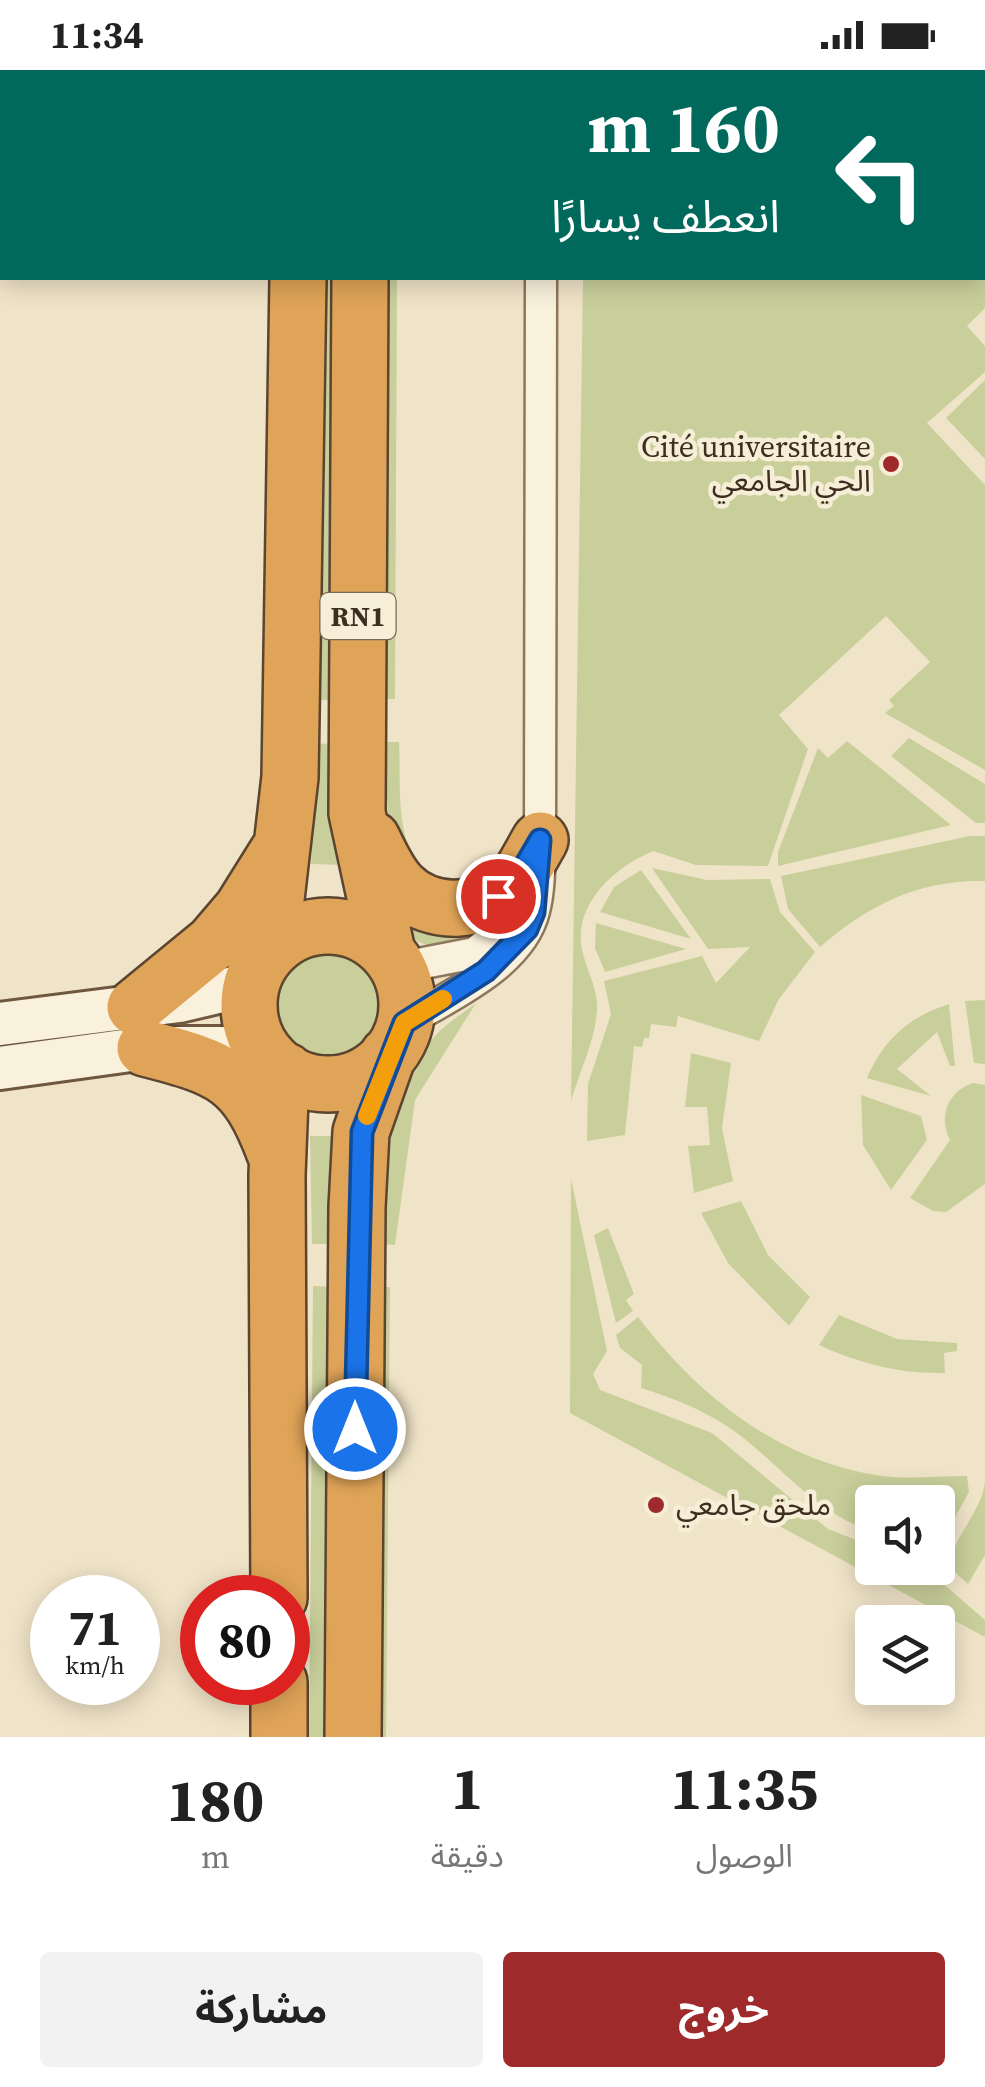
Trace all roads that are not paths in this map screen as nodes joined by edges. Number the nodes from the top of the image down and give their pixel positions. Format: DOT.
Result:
graph roads {
  1 [pos="298,280"];
  2 [pos="360,280"];
  3 [pos="541,280"];
  4 [pos="357,813"];
  5 [pos="284,842"];
  6 [pos="540,855"];
  7 [pos="392,960"];
  8 [pos="261,967"];
  9 [pos="0,1024"];
  10 [pos="140,1027"];
  11 [pos="396,1039"];
  12 [pos="274,1060"];
  13 [pos="0,1068"];
  14 [pos="277,1160"];
  15 [pos="278,1575"];
  16 [pos="279,1705"];
  17 [pos="279,1737"];
  18 [pos="352,1737"];
  1 -- 5 [label="highway, RN1"];
  2 -- 4 [label="highway, RN1"];
  3 -- 6 [label="street"];
  4 -- 6 [label="highway"];
  4 -- 7 [label="highway, RN1"];
  5 -- 8 [label="highway, RN1"];
  5 -- 10 [label="highway"];
  6 -- 7 [label="street"];
  6 -- 11 [label="street"];
  7 -- 8 [label="highway"];
  7 -- 11 [label="highway, RN1"];
  8 -- 10 [label="street"];
  8 -- 12 [label="highway, RN1"];
  9 -- 10 [label="street"];
  10 -- 12 [label="street"];
  10 -- 13 [label="street"];
  10 -- 14 [label="highway"];
  11 -- 12 [label="highway"];
  11 -- 18 [label="highway, RN1"];
  12 -- 14 [label="highway, RN1"];
  14 -- 15 [label="highway, RN1"];
  16 -- 17 [label="highway"];
}
